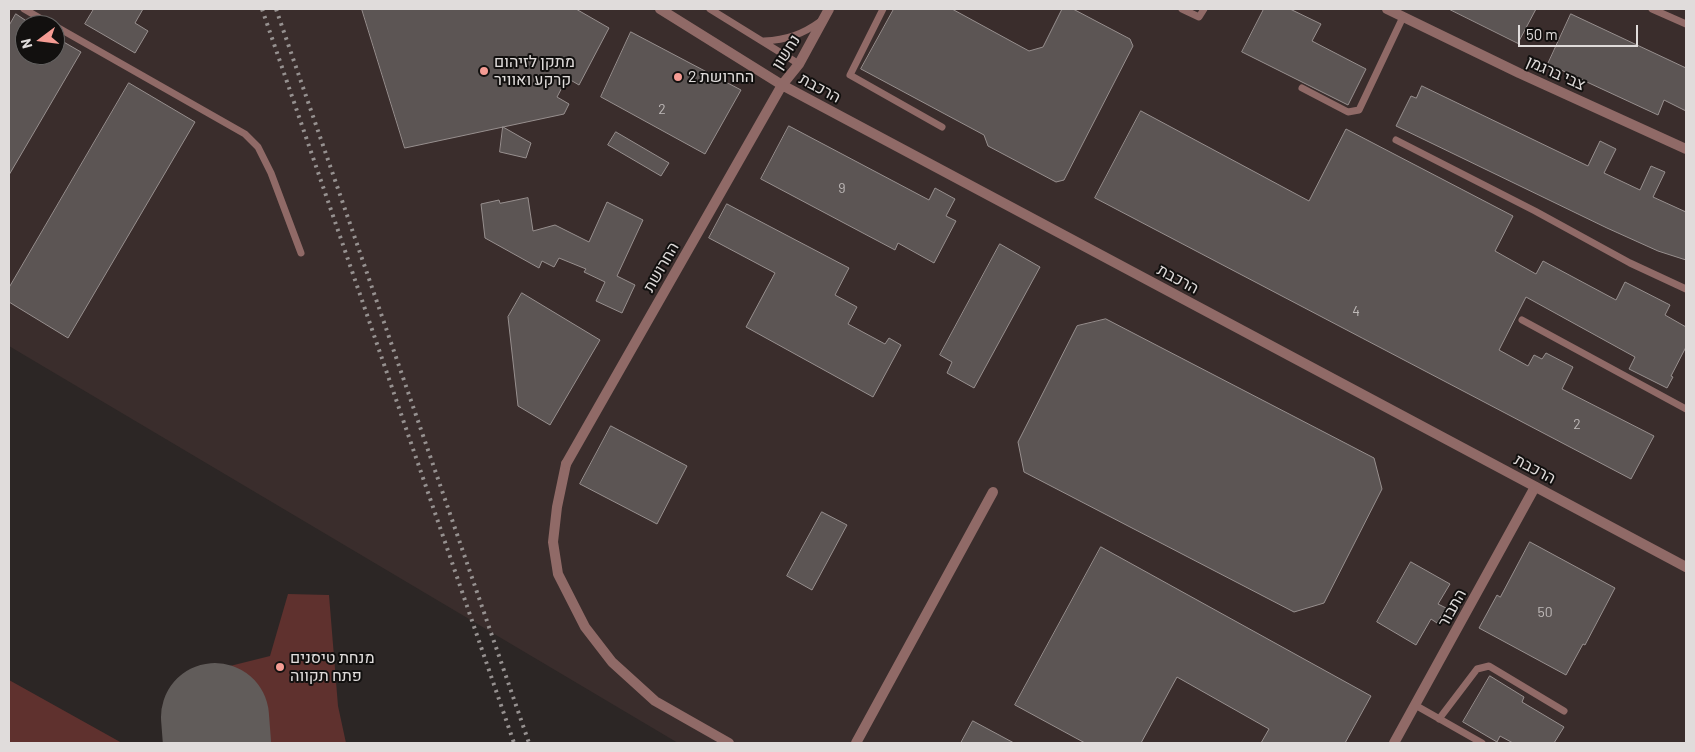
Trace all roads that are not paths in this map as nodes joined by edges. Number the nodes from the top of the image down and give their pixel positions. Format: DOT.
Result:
graph roads {
  1 [pos="660,9"];
  2 [pos="710,9"];
  3 [pos="829,9"];
  4 [pos="883,9"];
  5 [pos="1182,9"];
  6 [pos="1204,9"];
  7 [pos="1387,9"];
  8 [pos="1652,9"];
  9 [pos="1404,17"];
  10 [pos="824,19"];
  11 [pos="1686,24"];
  12 [pos="65,32"];
  13 [pos="763,42"];
  14 [pos="799,64"];
  15 [pos="782,84"];
  16 [pos="1302,88"];
  17 [pos="942,127"];
  18 [pos="1396,140"];
  19 [pos="1686,149"];
  20 [pos="301,253"];
  21 [pos="1686,289"];
  22 [pos="1522,320"];
  23 [pos="1686,409"];
  24 [pos="1535,487"];
  25 [pos="994,492"];
  26 [pos="1686,565"];
  27 [pos="1415,705"];
  28 [pos="1564,711"];
  29 [pos="1439,719"];
  30 [pos="729,743"];
  31 [pos="856,743"];
  32 [pos="1394,743"];
  33 [pos="1482,743"];
  1 -- 15 [label="street, הרכבת"];
  2 -- 13 [label="lane"];
  3 -- 10 [label="street, נחשון"];
  4 -- 17 [label="lane"];
  5 -- 6 [label="lane"];
  7 -- 9 [label="street, צבי ברגמן"];
  8 -- 11 [label="lane"];
  9 -- 16 [label="lane"];
  9 -- 19 [label="street, צבי ברגמן"];
  10 -- 13 [label="lane"];
  10 -- 14 [label="street, נחשון"];
  12 -- 20 [label="lane"];
  13 -- 14 [label="lane"];
  14 -- 15 [label="street, נחשון"];
  15 -- 24 [label="street, הרכבת"];
  15 -- 30 [label="street, החרושת"];
  18 -- 21 [label="lane"];
  22 -- 23 [label="lane"];
  24 -- 26 [label="street, הרכבת"];
  24 -- 27 [label="street, התבור"];
  25 -- 31 [label="street"];
  27 -- 29 [label="lane"];
  27 -- 32 [label="street, התבור"];
  28 -- 29 [label="lane"];
  29 -- 33 [label="lane"];
}
